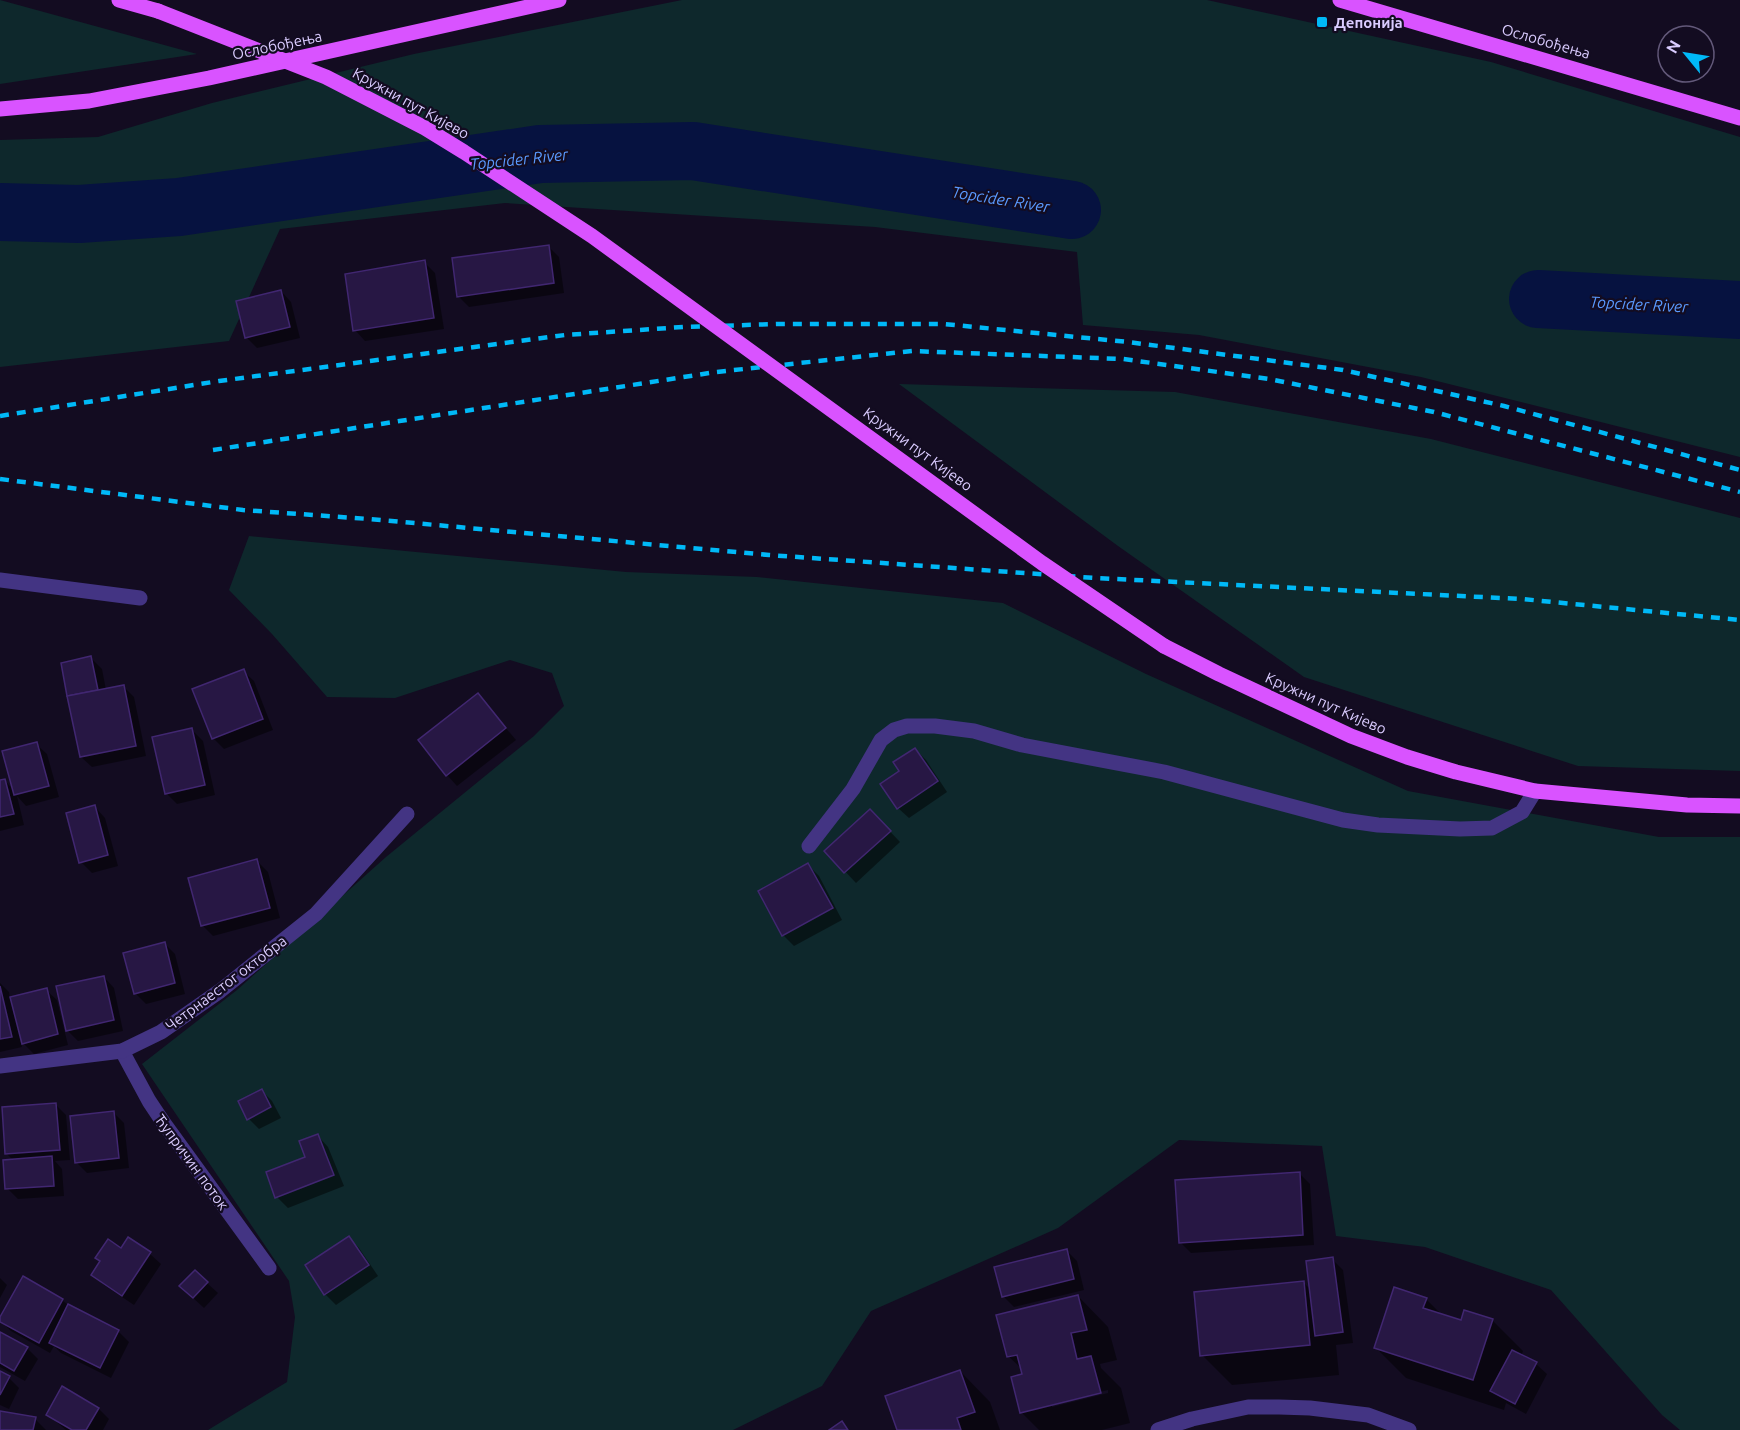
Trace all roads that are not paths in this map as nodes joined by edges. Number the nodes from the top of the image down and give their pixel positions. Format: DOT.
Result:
graph roads {
  1 [pos="119,0"];
  2 [pos="559,0"];
  3 [pos="1340,0"];
  4 [pos="0,109"];
  5 [pos="1740,118"];
  6 [pos="0,580"];
  7 [pos="140,598"];
  8 [pos="1535,791"];
  9 [pos="1740,806"];
  10 [pos="407,814"];
  11 [pos="809,846"];
  12 [pos="122,1051"];
  13 [pos="0,1066"];
  14 [pos="269,1268"];
  15 [pos="1158,1430"];
  16 [pos="1409,1430"];
  1 -- 8 [label="main road, Кружни пут Кијево, bridge"];
  2 -- 4 [label="main road, Ослобођења"];
  3 -- 5 [label="main road, Ослобођења"];
  6 -- 7 [label="street"];
  8 -- 9 [label="main road, Кружни пут Кијево"];
  8 -- 11 [label="street"];
  10 -- 12 [label="street, Четрнаестог октобра"];
  12 -- 13 [label="street, Четрнаестог октобра"];
  12 -- 14 [label="street, Ћупричин поток"];
  15 -- 16 [label="street"];
}
